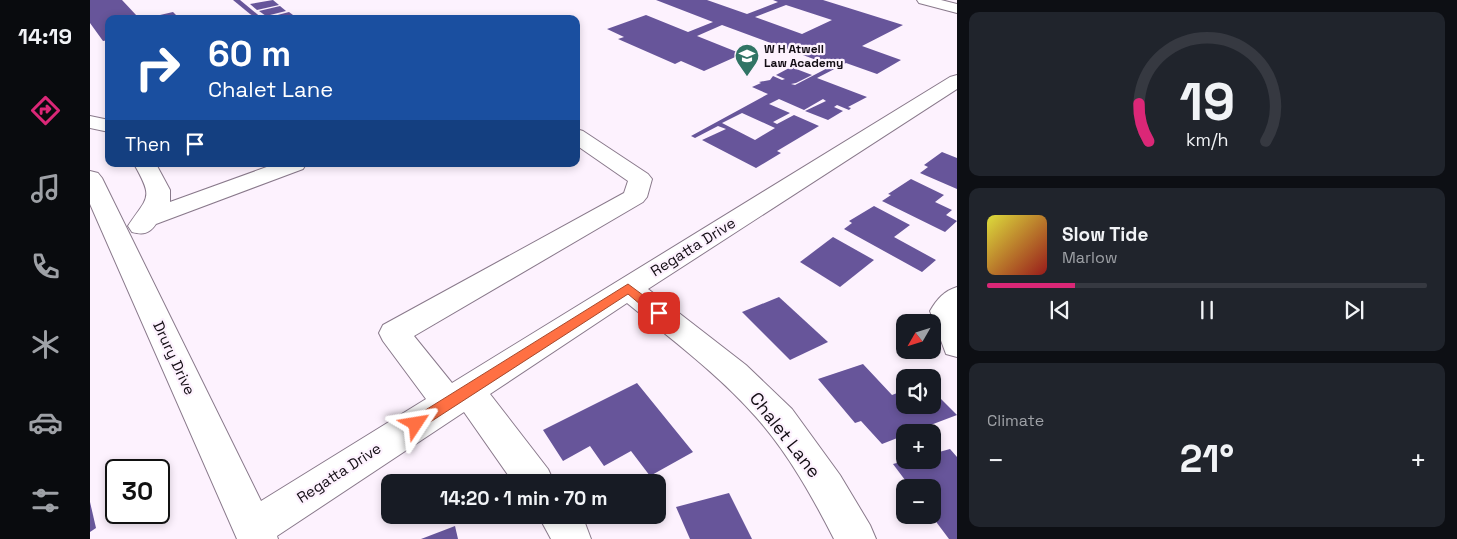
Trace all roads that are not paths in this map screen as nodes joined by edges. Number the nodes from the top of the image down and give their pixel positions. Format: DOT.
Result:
graph roads {
  1 [pos="924,0"];
  2 [pos="957,9"];
  3 [pos="950,92"];
  4 [pos="90,122"];
  5 [pos="105,125"];
  6 [pos="580,138"];
  7 [pos="147,167"];
  8 [pos="287,167"];
  9 [pos="90,178"];
  10 [pos="146,219"];
  11 [pos="123,248"];
  12 [pos="628,288"];
  13 [pos="957,298"];
  14 [pos="957,345"];
  15 [pos="458,397"];
  16 [pos="528,474"];
  17 [pos="564,524"];
  18 [pos="256,533"];
  19 [pos="572,539"];
  20 [pos="856,539"];
  1 -- 2 [label="street"];
  3 -- 12 [label="street, Regatta Drive"];
  4 -- 5 [label="street"];
  6 -- 15 [label="street"];
  7 -- 10 [label="street"];
  8 -- 10 [label="street"];
  9 -- 11 [label="street, Drury Drive"];
  10 -- 11 [label="street"];
  11 -- 18 [label="street, Drury Drive"];
  12 -- 15 [label="street, Regatta Drive"];
  12 -- 20 [label="street, Chalet Lane"];
  13 -- 14 [label="street"];
  15 -- 16 [label="street"];
  15 -- 18 [label="street, Regatta Drive"];
  17 -- 19 [label="street"];
}
